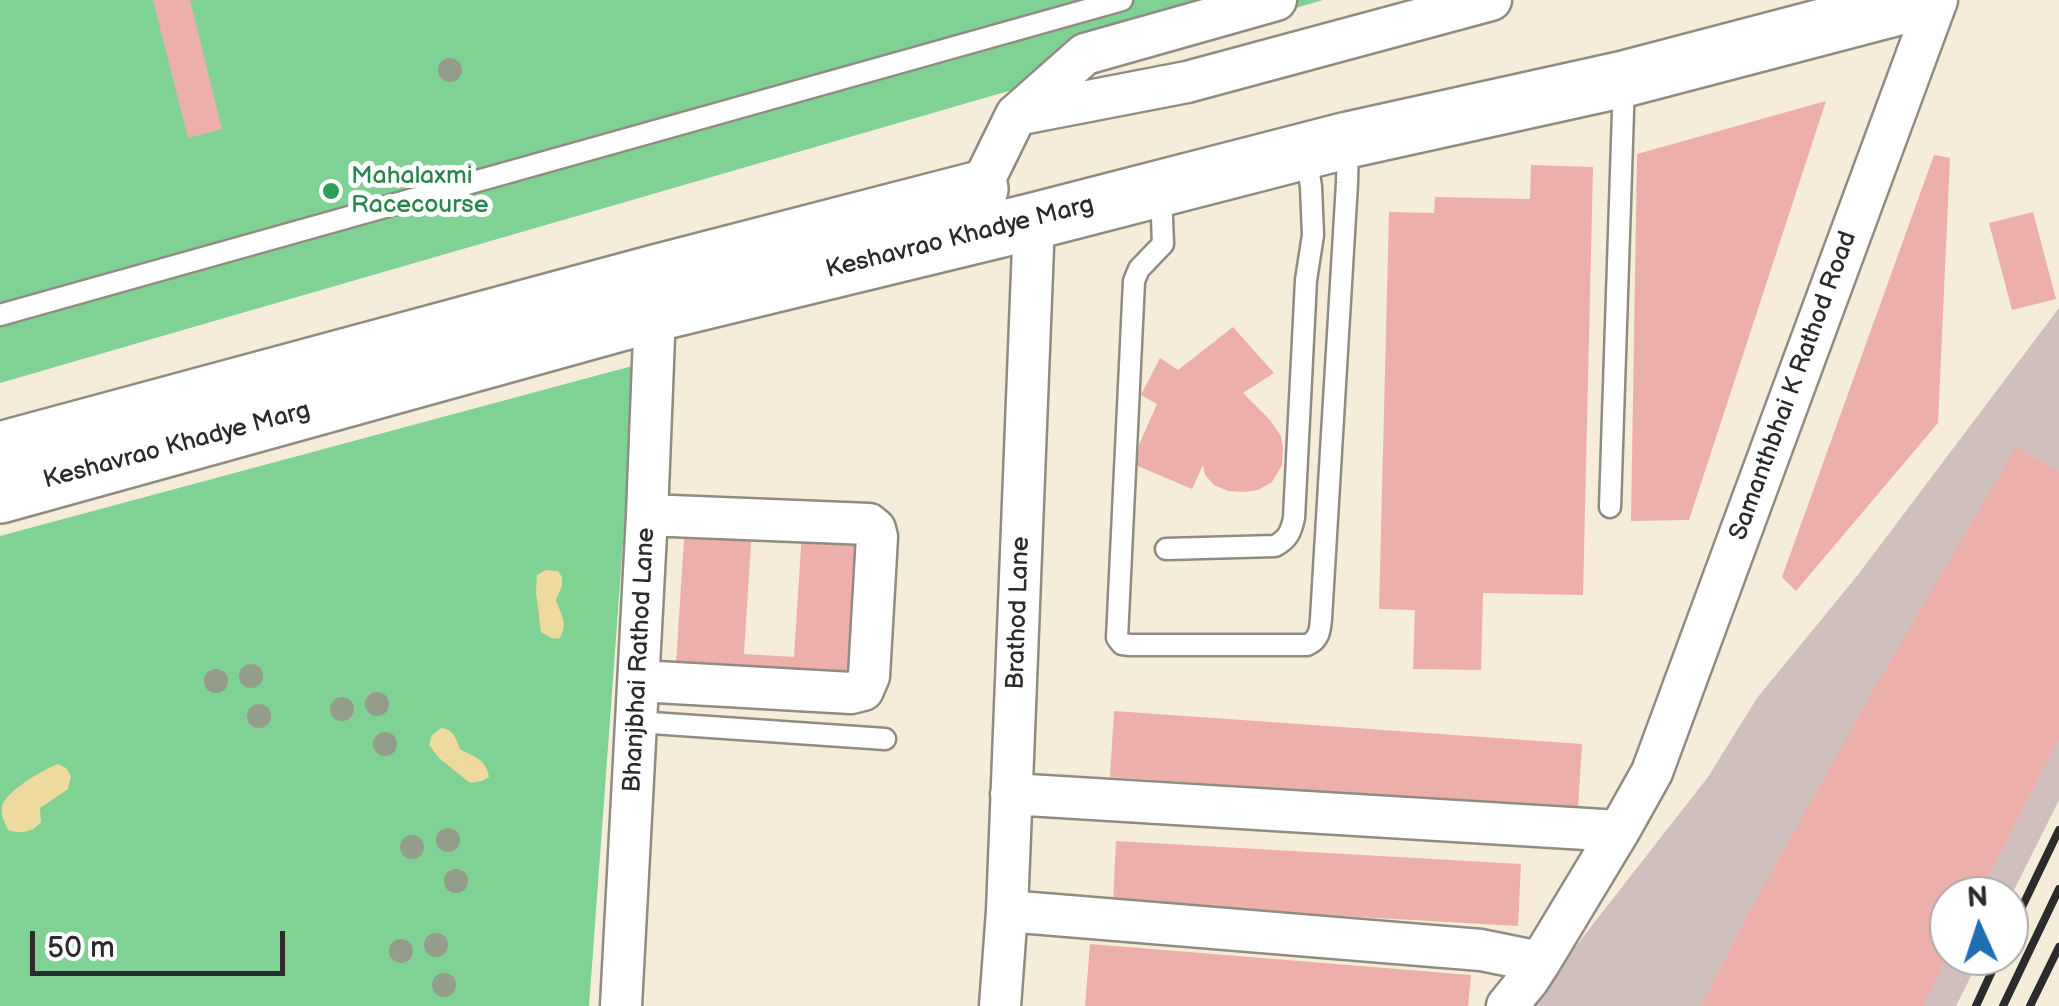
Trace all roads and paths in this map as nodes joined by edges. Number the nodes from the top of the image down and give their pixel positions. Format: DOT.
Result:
graph roads {
  1 [pos="1122,0"];
  2 [pos="1276,0"];
  3 [pos="1492,0"];
  4 [pos="1925,0"];
  5 [pos="1937,0"];
  6 [pos="1624,79"];
  7 [pos="1016,115"];
  8 [pos="1326,146"];
  9 [pos="1161,188"];
  10 [pos="980,189"];
  11 [pos="1346,203"];
  12 [pos="1312,207"];
  13 [pos="1034,221"];
  14 [pos="955,238"];
  15 [pos="656,293"];
  16 [pos="0,315"];
  17 [pos="0,450"];
  18 [pos="0,494"];
  19 [pos="1610,508"];
  20 [pos="647,515"];
  21 [pos="1166,550"];
  22 [pos="639,681"];
  23 [pos="637,722"];
  24 [pos="884,739"];
  25 [pos="1012,794"];
  26 [pos="1619,831"];
  27 [pos="1007,912"];
  28 [pos="1540,962"];
  29 [pos="621,1006"];
  30 [pos="1000,1006"];
  31 [pos="1507,1006"];
  1 -- 16 [label="lane"];
  2 -- 7 [label="street"];
  3 -- 7 [label="street"];
  4 -- 6 [label="main road, Keshavrao Khadye Marg"];
  5 -- 26 [label="street, Samanthbhai K Rathod Road"];
  6 -- 8 [label="main road, Keshavrao Khadye Marg"];
  6 -- 19 [label="lane"];
  7 -- 10 [label="street"];
  8 -- 9 [label="main road, Keshavrao Khadye Marg"];
  8 -- 11 [label="lane"];
  8 -- 12 [label="lane"];
  9 -- 11 [label="lane"];
  9 -- 13 [label="main road, Keshavrao Khadye Marg"];
  10 -- 14 [label="street"];
  10 -- 15 [label="main road, Keshavrao Khadye Marg"];
  11 -- 12 [label="lane"];
  12 -- 21 [label="lane"];
  13 -- 14 [label="main road, Keshavrao Khadye Marg"];
  13 -- 25 [label="street, Brathod Lane"];
  14 -- 15 [label="main road, Keshavrao Khadye Marg"];
  15 -- 17 [label="main road, Keshavrao Khadye Marg"];
  15 -- 18 [label="main road, Keshavrao Khadye Marg"];
  15 -- 20 [label="street, Bhanjbhai Rathod Lane"];
  20 -- 22 [label="street, Bhanjbhai Rathod Lane"];
  20 -- 22 [label="street"];
  22 -- 23 [label="street, Bhanjbhai Rathod Lane"];
  23 -- 24 [label="lane"];
  23 -- 29 [label="street, Bhanjbhai Rathod Lane"];
  25 -- 26 [label="street"];
  25 -- 27 [label="street, Brathod Lane"];
  26 -- 28 [label="street, Samanthbhai K Rathod Road"];
  27 -- 28 [label="street"];
  27 -- 30 [label="street, Brathod Lane"];
  28 -- 31 [label="street, Samanthbhai K Rathod Road"];
}
